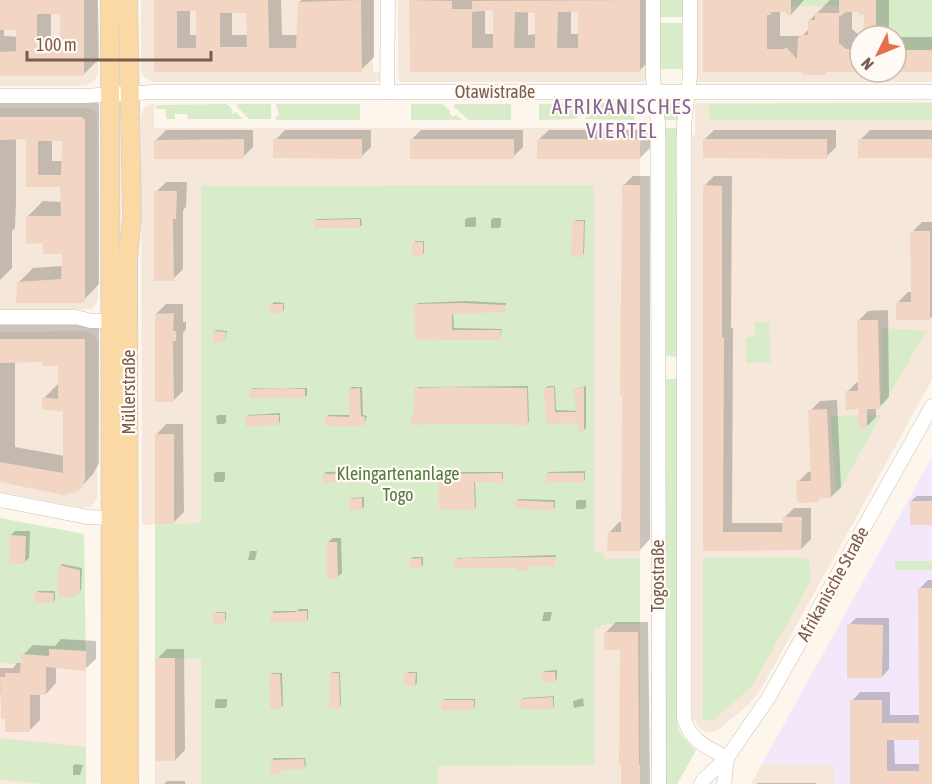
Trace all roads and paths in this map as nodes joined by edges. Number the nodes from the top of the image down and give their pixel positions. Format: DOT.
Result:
graph roads {
  1 [pos="111,0"];
  2 [pos="128,0"];
  3 [pos="388,0"];
  4 [pos="653,0"];
  5 [pos="690,0"];
  6 [pos="387,92"];
  7 [pos="654,92"];
  8 [pos="688,92"];
  9 [pos="932,92"];
  10 [pos="111,94"];
  11 [pos="130,94"];
  12 [pos="0,96"];
  13 [pos="0,317"];
  14 [pos="111,321"];
  15 [pos="658,368"];
  16 [pos="684,369"];
  17 [pos="932,406"];
  18 [pos="0,500"];
  19 [pos="111,518"];
  20 [pos="727,759"];
  21 [pos="111,784"];
  22 [pos="129,784"];
  23 [pos="659,784"];
  24 [pos="701,784"];
  25 [pos="724,784"];
  1 -- 10 [label="main road, Müllerstraße"];
  2 -- 11 [label="main road, Müllerstraße"];
  3 -- 6 [label="street"];
  4 -- 7 [label="street, Togostraße"];
  5 -- 8 [label="street, Togostraße"];
  6 -- 7 [label="street, Otawistraße"];
  6 -- 11 [label="street, Otawistraße"];
  7 -- 8 [label="street, Otawistraße"];
  7 -- 15 [label="street, Togostraße"];
  8 -- 9 [label="street, Otawistraße"];
  8 -- 16 [label="street, Togostraße"];
  10 -- 11 [label="street, Otawistraße"];
  10 -- 12 [label="street, Otawistraße"];
  10 -- 14 [label="main road, Müllerstraße"];
  11 -- 22 [label="main road, Müllerstraße"];
  13 -- 14 [label="street"];
  14 -- 19 [label="main road, Müllerstraße"];
  15 -- 16 [label="street"];
  15 -- 23 [label="street, Togostraße"];
  16 -- 20 [label="street, Togostraße"];
  17 -- 20 [label="street, Afrikanische Straße"];
  18 -- 19 [label="street"];
  19 -- 21 [label="main road, Müllerstraße"];
  20 -- 24 [label="street, Afrikanische Straße"];
  20 -- 25 [label="street, Afrikanische Straße"];
}
